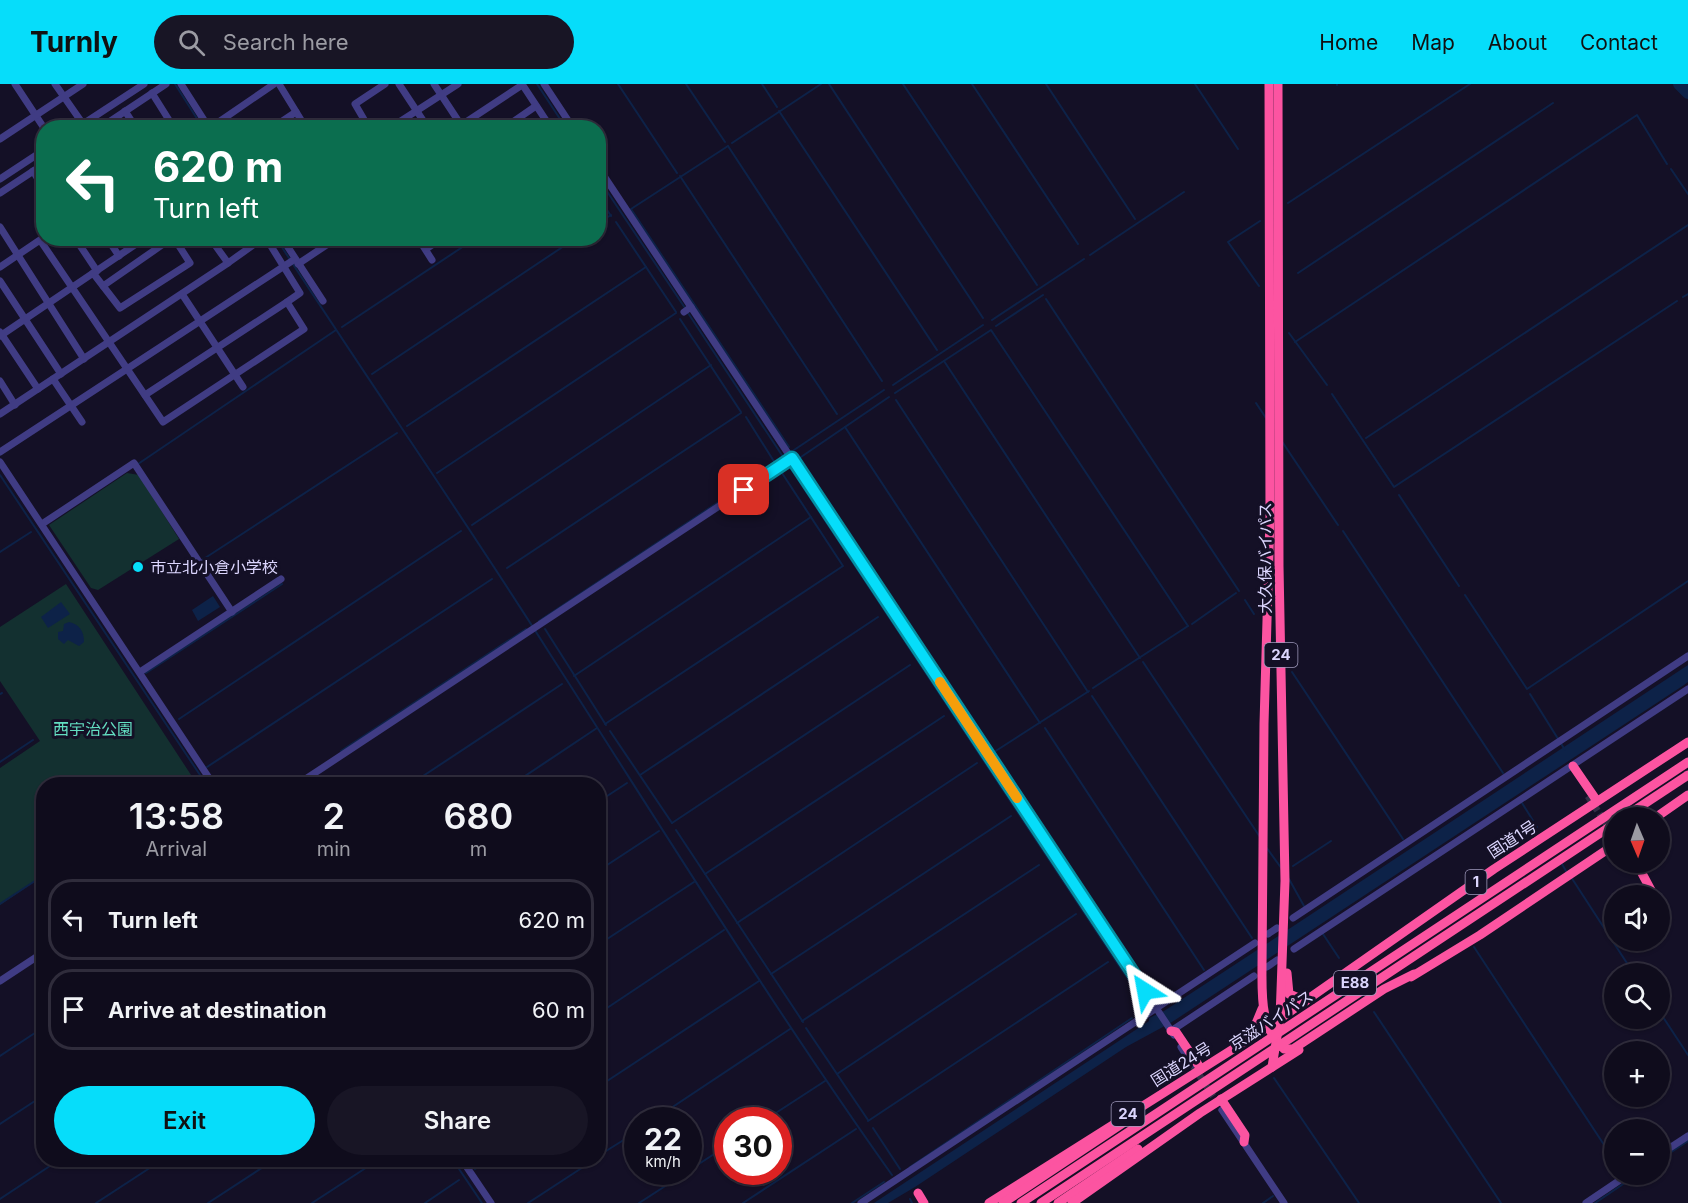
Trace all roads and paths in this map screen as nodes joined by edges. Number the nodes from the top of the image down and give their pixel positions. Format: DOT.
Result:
graph roads {
  1 [pos="15,84"];
  2 [pos="55,84"];
  3 [pos="83,84"];
  4 [pos="144,84"];
  5 [pos="166,84"];
  6 [pos="181,84"];
  7 [pos="279,84"];
  8 [pos="385,84"];
  9 [pos="399,84"];
  10 [pos="434,84"];
  11 [pos="459,84"];
  12 [pos="522,84"];
  13 [pos="544,84"];
  14 [pos="1269,84"];
  15 [pos="1278,84"];
  16 [pos="270,85"];
  17 [pos="152,93"];
  18 [pos="441,95"];
  19 [pos="64,97"];
  20 [pos="536,106"];
  21 [pos="417,110"];
  22 [pos="125,111"];
  23 [pos="296,112"];
  24 [pos="35,116"];
  25 [pos="38,120"];
  26 [pos="80,120"];
  27 [pos="89,120"];
  28 [pos="111,120"];
  29 [pos="131,120"];
  30 [pos="169,120"];
  31 [pos="204,120"];
  32 [pos="220,120"];
  33 [pos="284,120"];
  34 [pos="301,120"];
  35 [pos="364,120"];
  36 [pos="402,120"];
  37 [pos="423,120"];
  38 [pos="456,120"];
  39 [pos="468,120"];
  40 [pos="516,120"];
  41 [pos="546,120"];
  42 [pos="568,120"];
  43 [pos="0,139"];
  44 [pos="1274,141"];
  45 [pos="36,155"];
  46 [pos="36,169"];
  47 [pos="33,171"];
  48 [pos="36,176"];
  49 [pos="0,179"];
  50 [pos="606,180"];
  51 [pos="0,193"];
  52 [pos="0,227"];
  53 [pos="36,243"];
  54 [pos="46,246"];
  55 [pos="80,246"];
  56 [pos="112,246"];
  57 [pos="133,246"];
  58 [pos="161,246"];
  59 [pos="178,246"];
  60 [pos="216,246"];
  61 [pos="253,246"];
  62 [pos="269,246"];
  63 [pos="288,246"];
  64 [pos="323,246"];
  65 [pos="424,246"];
  66 [pos="430,246"];
  67 [pos="426,249"];
  68 [pos="18,255"];
  69 [pos="119,256"];
  70 [pos="432,260"];
  71 [pos="297,261"];
  72 [pos="228,263"];
  73 [pos="283,266"];
  74 [pos="0,267"];
  75 [pos="95,272"];
  76 [pos="0,281"];
  77 [pos="103,286"];
  78 [pos="71,287"];
  79 [pos="182,294"];
  80 [pos="323,301"];
  81 [pos="288,302"];
  82 [pos="48,303"];
  83 [pos="25,318"];
  84 [pos="1274,318"];
  85 [pos="200,321"];
  86 [pos="1,334"];
  87 [pos="110,342"];
  88 [pos="218,349"];
  89 [pos="84,359"];
  90 [pos="127,368"];
  91 [pos="61,374"];
  92 [pos="235,375"];
  93 [pos="53,380"];
  94 [pos="0,381"];
  95 [pos="243,387"];
  96 [pos="38,389"];
  97 [pos="145,395"];
  98 [pos="15,405"];
  99 [pos="70,406"];
  100 [pos="0,414"];
  101 [pos="82,422"];
  102 [pos="0,452"];
  103 [pos="788,461"];
  104 [pos="0,462"];
  105 [pos="5,477"];
  106 [pos="42,524"];
  107 [pos="281,579"];
  108 [pos="232,612"];
  109 [pos="1688,656"];
  110 [pos="140,672"];
  111 [pos="1688,689"];
  112 [pos="1688,742"];
  113 [pos="1688,762"];
  114 [pos="1571,767"];
  115 [pos="1688,775"];
  116 [pos="205,777"];
  117 [pos="309,777"];
  118 [pos="1688,795"];
  119 [pos="1588,796"];
  120 [pos="1597,801"];
  121 [pos="1640,807"];
  122 [pos="1670,808"];
  123 [pos="1604,831"];
  124 [pos="1604,851"];
  125 [pos="1285,925"];
  126 [pos="1262,940"];
  127 [pos="1285,953"];
  128 [pos="36,957"];
  129 [pos="1265,967"];
  130 [pos="1414,974"];
  131 [pos="1254,976"];
  132 [pos="0,981"];
  133 [pos="1305,1001"];
  134 [pos="1262,1007"];
  135 [pos="1157,1010"];
  136 [pos="1280,1018"];
  137 [pos="1268,1027"];
  138 [pos="1170,1029"];
  139 [pos="1277,1043"];
  140 [pos="1197,1067"];
  141 [pos="1272,1067"];
  142 [pos="1170,1089"];
  143 [pos="1221,1099"];
  144 [pos="1222,1110"];
  145 [pos="1130,1113"];
  146 [pos="1200,1113"];
  147 [pos="1688,1136"];
  148 [pos="1244,1142"];
  149 [pos="1670,1148"];
  150 [pos="467,1167"];
  151 [pos="1613,1185"];
  152 [pos="916,1194"];
  153 [pos="491,1203"];
  154 [pos="861,1203"];
  155 [pos="924,1203"];
  156 [pos="989,1203"];
  157 [pos="1003,1203"];
  158 [pos="1021,1203"];
  159 [pos="1041,1203"];
  160 [pos="1058,1203"];
  161 [pos="1072,1203"];
  162 [pos="1284,1203"];
  163 [pos="1586,1203"];
  1 -- 24 [label="street"];
  2 -- 19 [label="street"];
  3 -- 19 [label="street"];
  4 -- 27 [label="street"];
  5 -- 17 [label="street"];
  6 -- 31 [label="street"];
  7 -- 23 [label="street"];
  8 -- 35 [label="street"];
  9 -- 21 [label="street"];
  10 -- 18 [label="street"];
  11 -- 18 [label="street"];
  12 -- 20 [label="street"];
  12 -- 39 [label="street"];
  13 -- 42 [label="street"];
  14 -- 44 [label="highway, 大久保バイパス / 24"];
  15 -- 44 [label="highway, 大久保バイパス / 24"];
  16 -- 32 [label="street"];
  17 -- 22 [label="street"];
  17 -- 30 [label="street"];
  18 -- 21 [label="street"];
  18 -- 38 [label="street"];
  19 -- 24 [label="street"];
  19 -- 26 [label="street"];
  20 -- 40 [label="street"];
  20 -- 41 [label="street"];
  21 -- 36 [label="street"];
  21 -- 37 [label="street"];
  22 -- 28 [label="street"];
  22 -- 29 [label="street"];
  23 -- 33 [label="street"];
  23 -- 34 [label="street"];
  24 -- 25 [label="street"];
  24 -- 43 [label="street"];
  44 -- 84 [label="highway, 大久保バイパス / 24"];
  45 -- 49 [label="street"];
  46 -- 47 [label="street"];
  47 -- 48 [label="street"];
  47 -- 51 [label="street"];
  50 -- 103 [label="street"];
  52 -- 68 [label="street"];
  53 -- 68 [label="street"];
  54 -- 78 [label="street"];
  55 -- 75 [label="street"];
  56 -- 69 [label="street"];
  57 -- 69 [label="street"];
  58 -- 77 [label="street"];
  59 -- 77 [label="street"];
  60 -- 72 [label="street"];
  61 -- 72 [label="street"];
  62 -- 73 [label="street"];
  63 -- 71 [label="street"];
  64 -- 71 [label="street"];
  65 -- 67 [label="street"];
  66 -- 67 [label="street"];
  67 -- 70 [label="street"];
  68 -- 74 [label="street"];
  68 -- 82 [label="street"];
  69 -- 75 [label="street"];
  71 -- 73 [label="street"];
  71 -- 80 [label="street"];
  72 -- 79 [label="street"];
  73 -- 81 [label="street"];
  73 -- 85 [label="street"];
  75 -- 77 [label="street"];
  75 -- 78 [label="street"];
  76 -- 83 [label="street"];
  78 -- 82 [label="street"];
  78 -- 87 [label="street"];
  79 -- 85 [label="street"];
  79 -- 87 [label="street"];
  81 -- 88 [label="street"];
  81 -- 92 [label="street"];
  82 -- 83 [label="street"];
  82 -- 89 [label="street"];
  83 -- 86 [label="street"];
  83 -- 91 [label="street"];
  84 -- 125 [label="highway, 大久保バイパス / 24"];
  84 -- 126 [label="highway, 大久保バイパス / 24"];
  85 -- 88 [label="street"];
  85 -- 90 [label="street"];
  86 -- 96 [label="street"];
  87 -- 89 [label="street"];
  87 -- 90 [label="street"];
  88 -- 92 [label="street"];
  88 -- 97 [label="street"];
  89 -- 91 [label="street"];
  90 -- 97 [label="street"];
  90 -- 99 [label="street"];
  91 -- 93 [label="street"];
  92 -- 95 [label="street"];
  92 -- 97 [label="street"];
  93 -- 96 [label="street"];
  93 -- 99 [label="street"];
  94 -- 98 [label="street"];
  96 -- 98 [label="street"];
  98 -- 100 [label="street"];
  99 -- 101 [label="street"];
  99 -- 102 [label="street"];
  103 -- 117 [label="street"];
  103 -- 135 [label="street"];
  104 -- 105 [label="street"];
  105 -- 106 [label="street"];
  106 -- 108 [label="street"];
  106 -- 110 [label="street"];
  107 -- 108 [label="street"];
  108 -- 110 [label="street"];
  109 -- 125 [label="street"];
  110 -- 116 [label="street"];
  111 -- 114 [label="street"];
  112 -- 120 [label="highway, 国道1号 / 1"];
  113 -- 158 [label="highway, 京滋バイパス / E88, bridge"];
  114 -- 119 [label="street"];
  114 -- 120 [label="highway"];
  114 -- 127 [label="street"];
  115 -- 121 [label="highway"];
  118 -- 122 [label="highway"];
  120 -- 133 [label="highway, 国道1号 / 1"];
  123 -- 159 [label="highway, 京滋バイパス / E88, bridge"];
  124 -- 130 [label="highway"];
  125 -- 126 [label="street"];
  125 -- 127 [label="highway, 大久保バイパス / 24"];
  126 -- 129 [label="highway, 大久保バイパス / 24"];
  126 -- 135 [label="street"];
  127 -- 129 [label="street"];
  127 -- 133 [label="highway"];
  127 -- 136 [label="highway, 大久保バイパス / 24"];
  128 -- 132 [label="street"];
  129 -- 134 [label="highway, 大久保バイパス / 24"];
  130 -- 139 [label="highway"];
  130 -- 141 [label="highway"];
  131 -- 138 [label="street"];
  133 -- 136 [label="highway, 国道1号 / 1"];
  134 -- 137 [label="highway, 大久保バイパス / 24"];
  134 -- 140 [label="highway"];
  135 -- 138 [label="street"];
  135 -- 154 [label="street"];
  136 -- 137 [label="highway, 国道1号 / 1"];
  136 -- 139 [label="highway, 大久保バイパス / 24"];
  137 -- 139 [label="highway, 大久保バイパス"];
  137 -- 140 [label="highway, 国道24号 / 24"];
  138 -- 140 [label="highway"];
  139 -- 141 [label="highway, 大久保バイパス / 24"];
  140 -- 142 [label="highway, 国道24号 / 24"];
  140 -- 145 [label="highway"];
  141 -- 143 [label="highway, 24"];
  142 -- 145 [label="highway, 国道24号 / 24"];
  142 -- 157 [label="highway"];
  143 -- 146 [label="highway, 24"];
  143 -- 148 [label="highway"];
  144 -- 148 [label="street"];
  145 -- 156 [label="highway, 国道24号 / 24"];
  146 -- 160 [label="highway"];
  146 -- 161 [label="highway, 24"];
  147 -- 149 [label="street"];
  148 -- 162 [label="street"];
  150 -- 153 [label="street"];
  151 -- 163 [label="street"];
  152 -- 155 [label="highway"];
}
